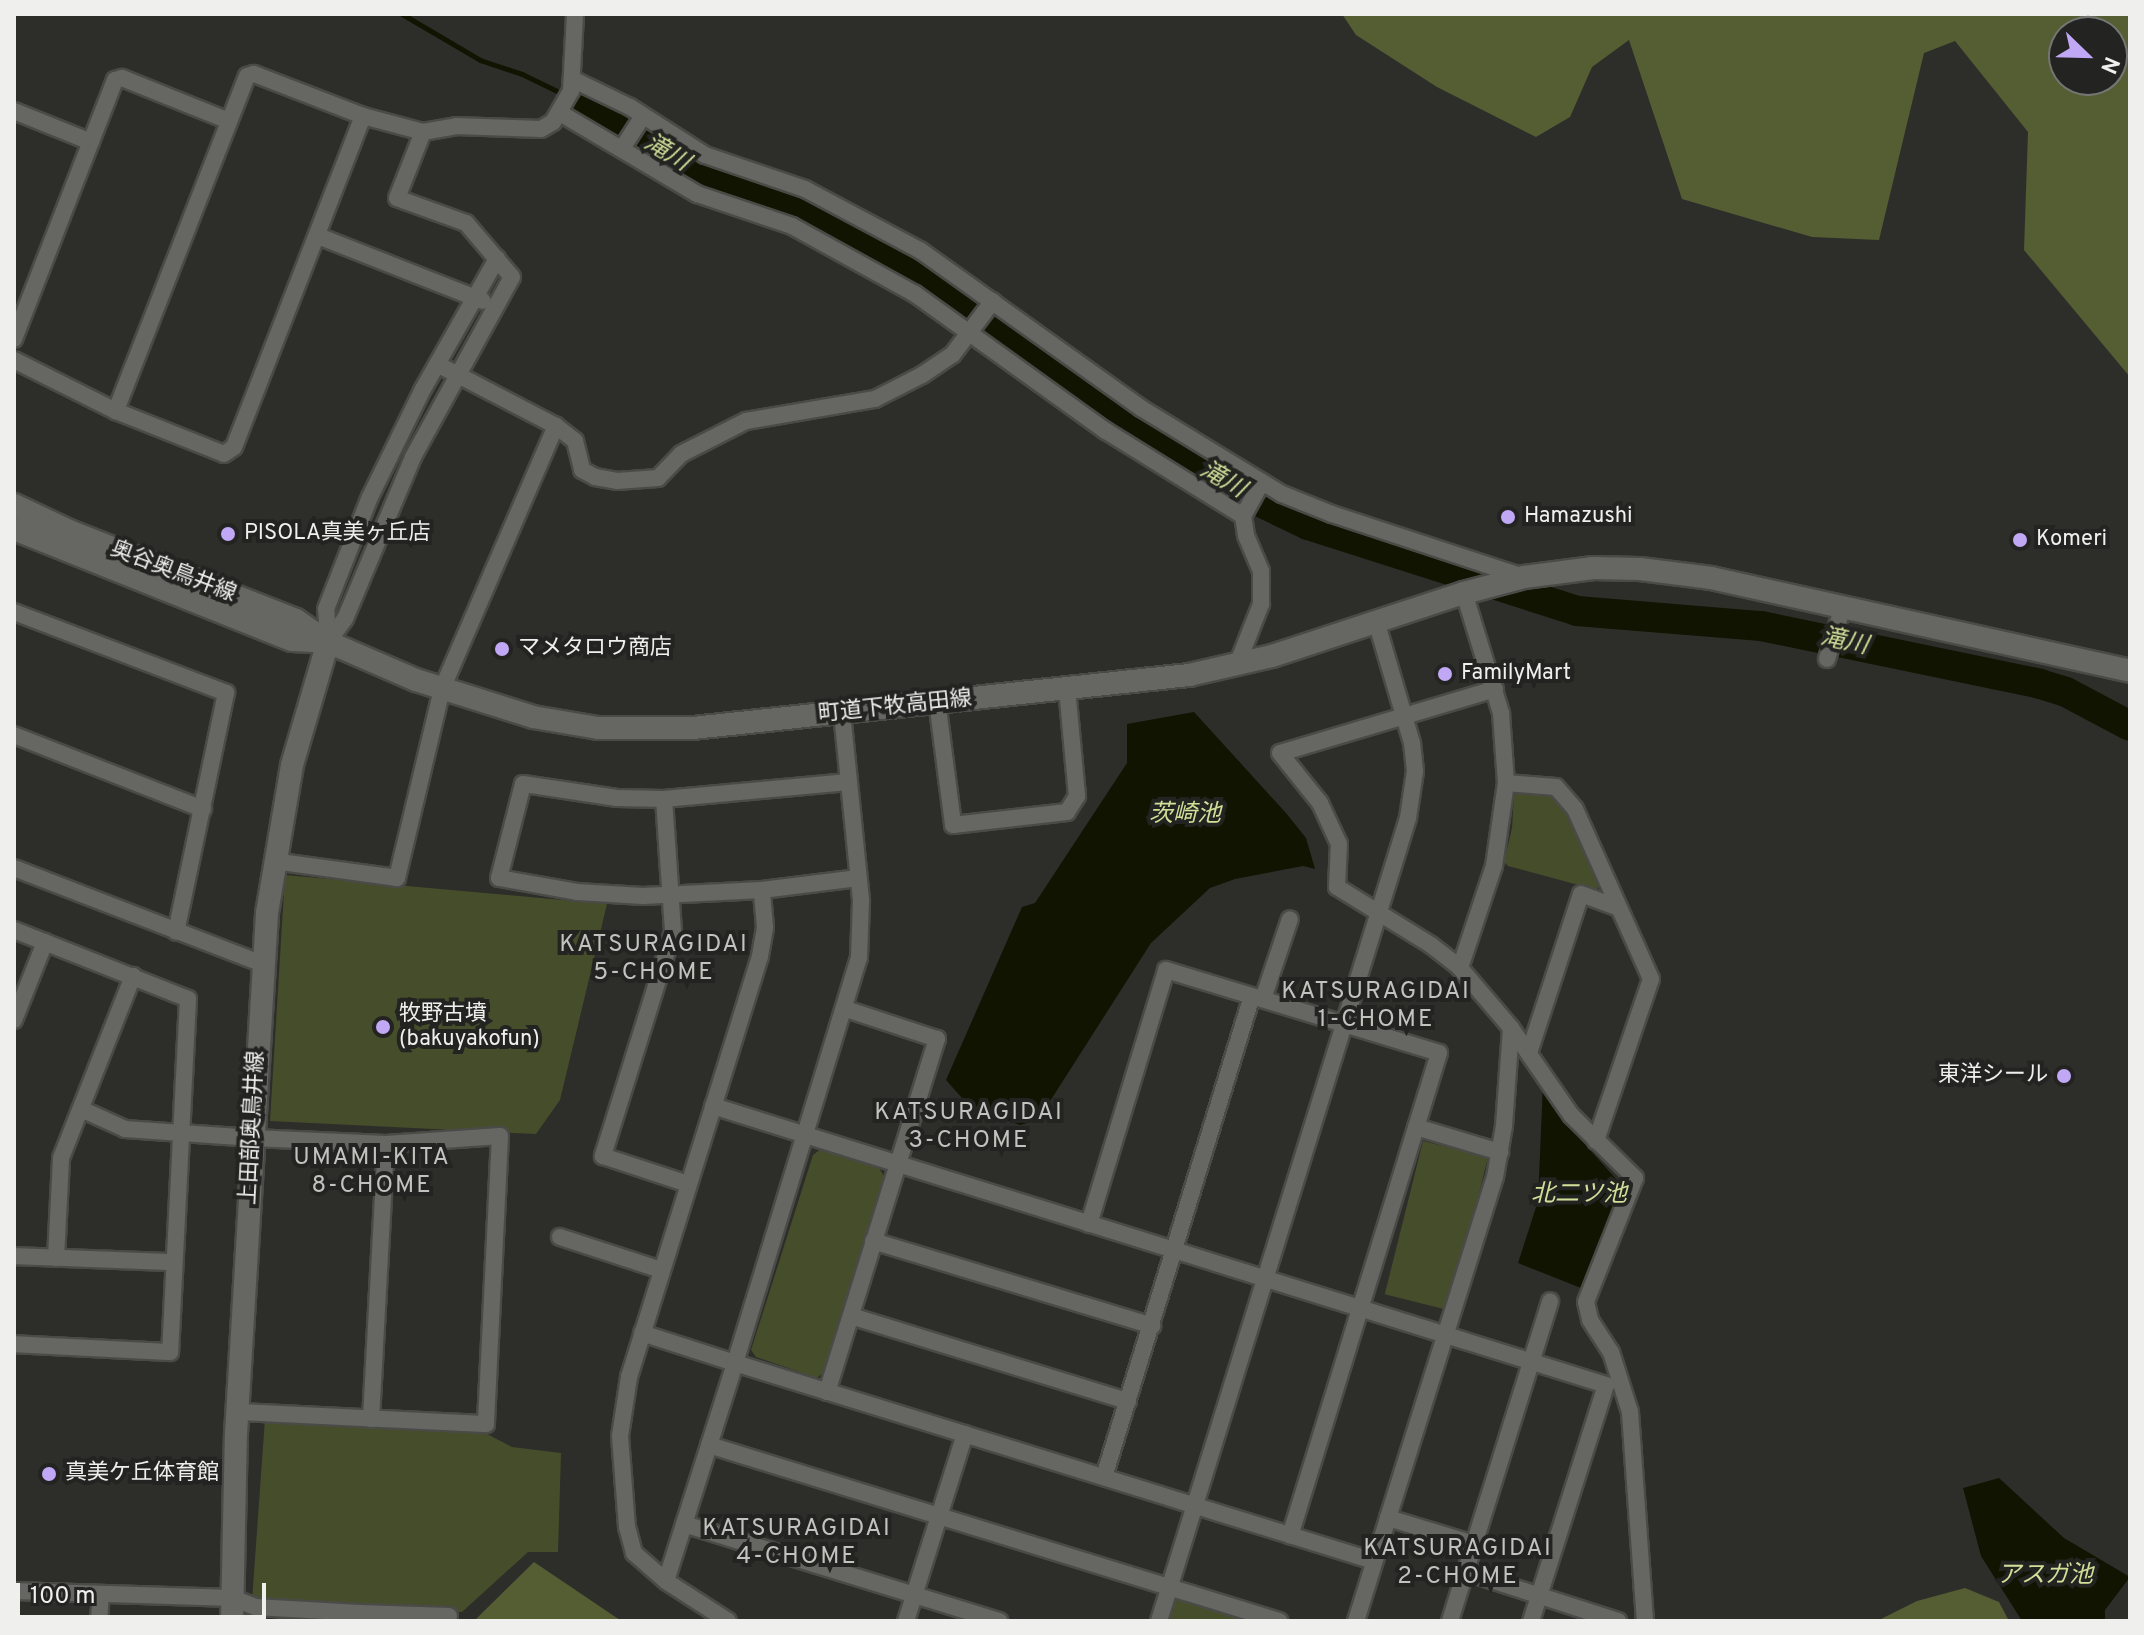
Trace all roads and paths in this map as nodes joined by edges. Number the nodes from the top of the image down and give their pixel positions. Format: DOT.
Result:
graph roads {
  1 [pos="575,14"];
  2 [pos="572,85"];
  3 [pos="14,111"];
  4 [pos="560,113"];
  5 [pos="363,116"];
  6 [pos="643,116"];
  7 [pos="229,121"];
  8 [pos="423,132"];
  9 [pos="91,142"];
  10 [pos="623,147"];
  11 [pos="318,236"];
  12 [pos="497,259"];
  13 [pos="475,298"];
  14 [pos="993,301"];
  15 [pos="495,306"];
  16 [pos="969,333"];
  17 [pos="14,339"];
  18 [pos="14,360"];
  19 [pos="437,364"];
  20 [pos="457,374"];
  21 [pos="116,411"];
  22 [pos="556,426"];
  23 [pos="1262,482"];
  24 [pos="14,505"];
  25 [pos="1243,516"];
  26 [pos="14,529"];
  27 [pos="1524,577"];
  28 [pos="1464,593"];
  29 [pos="14,612"];
  30 [pos="1842,613"];
  31 [pos="1376,621"];
  32 [pos="328,642"];
  33 [pos="1827,659"];
  34 [pos="1237,665"];
  35 [pos="2130,671"];
  36 [pos="442,689"];
  37 [pos="1067,689"];
  38 [pos="1495,689"];
  39 [pos="937,701"];
  40 [pos="842,713"];
  41 [pos="1406,715"];
  42 [pos="14,735"];
  43 [pos="848,782"];
  44 [pos="1506,783"];
  45 [pos="664,799"];
  46 [pos="203,809"];
  47 [pos="273,861"];
  48 [pos="14,868"];
  49 [pos="858,878"];
  50 [pos="762,890"];
  51 [pos="673,895"];
  52 [pos="1619,908"];
  53 [pos="1381,912"];
  54 [pos="1290,919"];
  55 [pos="14,930"];
  56 [pos="176,932"];
  57 [pos="45,942"];
  58 [pos="263,964"];
  59 [pos="1460,968"];
  60 [pos="133,976"];
  61 [pos="1258,998"];
  62 [pos="846,1009"];
  63 [pos="14,1020"];
  64 [pos="1346,1025"];
  65 [pos="1511,1028"];
  66 [pos="1529,1053"];
  67 [pos="713,1106"];
  68 [pos="81,1109"];
  69 [pos="1416,1127"];
  70 [pos="179,1131"];
  71 [pos="805,1135"];
  72 [pos="253,1138"];
  73 [pos="1596,1141"];
  74 [pos="386,1144"];
  75 [pos="1500,1152"];
  76 [pos="896,1164"];
  77 [pos="688,1184"];
  78 [pos="1089,1224"];
  79 [pos="560,1237"];
  80 [pos="873,1241"];
  81 [pos="1175,1250"];
  82 [pos="14,1256"];
  83 [pos="56,1258"];
  84 [pos="173,1262"];
  85 [pos="661,1270"];
  86 [pos="1267,1278"];
  87 [pos="1550,1301"];
  88 [pos="1361,1307"];
  89 [pos="851,1316"];
  90 [pos="1152,1326"];
  91 [pos="642,1333"];
  92 [pos="1446,1334"];
  93 [pos="14,1344"];
  94 [pos="1531,1360"];
  95 [pos="735,1363"];
  96 [pos="827,1392"];
  97 [pos="1128,1401"];
  98 [pos="238,1412"];
  99 [pos="371,1419"];
  100 [pos="965,1434"];
  101 [pos="709,1445"];
  102 [pos="1104,1477"];
  103 [pos="1195,1506"];
  104 [pos="939,1517"];
  105 [pos="1388,1518"];
  106 [pos="684,1524"];
  107 [pos="1290,1536"];
  108 [pos="1474,1544"];
  109 [pos="1374,1561"];
  110 [pos="1466,1572"];
  111 [pos="666,1581"];
  112 [pos="1170,1588"];
  113 [pos="14,1591"];
  114 [pos="101,1594"];
  115 [pos="914,1595"];
  116 [pos="1539,1596"];
  117 [pos="232,1610"];
  118 [pos="449,1616"];
  119 [pos="360,1617"];
  120 [pos="99,1621"];
  121 [pos="728,1621"];
  122 [pos="906,1621"];
  123 [pos="999,1621"];
  124 [pos="1159,1621"];
  125 [pos="1279,1621"];
  126 [pos="1356,1621"];
  127 [pos="1450,1621"];
  128 [pos="1531,1621"];
  129 [pos="1618,1621"];
  130 [pos="1645,1621"];
  1 -- 2 [label="street"];
  2 -- 4 [label="street"];
  2 -- 6 [label="street"];
  3 -- 9 [label="street"];
  4 -- 8 [label="street"];
  4 -- 10 [label="street"];
  5 -- 7 [label="street"];
  5 -- 8 [label="street"];
  5 -- 11 [label="street"];
  6 -- 10 [label="street"];
  6 -- 14 [label="street"];
  7 -- 9 [label="street"];
  7 -- 21 [label="street"];
  8 -- 12 [label="street"];
  9 -- 17 [label="street"];
  10 -- 16 [label="street"];
  11 -- 13 [label="street"];
  11 -- 21 [label="street"];
  12 -- 13 [label="street"];
  12 -- 15 [label="street"];
  13 -- 15 [label="street"];
  13 -- 19 [label="street"];
  14 -- 16 [label="street"];
  14 -- 23 [label="street"];
  15 -- 20 [label="street"];
  16 -- 22 [label="street"];
  16 -- 25 [label="street"];
  18 -- 21 [label="street"];
  19 -- 20 [label="street"];
  19 -- 32 [label="street"];
  20 -- 22 [label="street"];
  20 -- 32 [label="street"];
  22 -- 36 [label="street"];
  23 -- 25 [label="street"];
  23 -- 27 [label="street"];
  24 -- 32 [label="street, 奥谷奥鳥井線"];
  25 -- 34 [label="street"];
  26 -- 32 [label="street"];
  27 -- 28 [label="street, 町道下牧高田線"];
  27 -- 30 [label="street, 町道下牧高田線"];
  28 -- 31 [label="street, 町道下牧高田線"];
  28 -- 38 [label="street"];
  29 -- 46 [label="street"];
  30 -- 33 [label="street"];
  30 -- 35 [label="street, 町道下牧高田線"];
  31 -- 34 [label="street, 町道下牧高田線"];
  31 -- 41 [label="street"];
  32 -- 36 [label="street, 町道下牧高田線"];
  32 -- 47 [label="street, 上田部奥鳥井線"];
  34 -- 37 [label="street, 町道下牧高田線"];
  36 -- 40 [label="street, 町道下牧高田線"];
  36 -- 47 [label="street"];
  37 -- 39 [label="street, 町道下牧高田線"];
  37 -- 39 [label="street"];
  38 -- 41 [label="street"];
  38 -- 44 [label="street"];
  39 -- 40 [label="street, 町道下牧高田線"];
  40 -- 43 [label="street"];
  41 -- 53 [label="street"];
  41 -- 53 [label="street"];
  42 -- 46 [label="street"];
  43 -- 45 [label="street"];
  43 -- 49 [label="street"];
  44 -- 52 [label="street"];
  44 -- 59 [label="street"];
  45 -- 51 [label="street"];
  45 -- 51 [label="street"];
  46 -- 56 [label="street"];
  47 -- 58 [label="street, 上田部奥鳥井線"];
  48 -- 56 [label="street"];
  49 -- 50 [label="street"];
  49 -- 62 [label="street"];
  50 -- 51 [label="street"];
  50 -- 67 [label="street"];
  51 -- 77 [label="street"];
  52 -- 66 [label="street"];
  52 -- 73 [label="street"];
  53 -- 59 [label="street"];
  53 -- 64 [label="street"];
  54 -- 61 [label="street"];
  55 -- 57 [label="street"];
  56 -- 58 [label="street"];
  57 -- 60 [label="street"];
  57 -- 63 [label="street"];
  58 -- 72 [label="street, 上田部奥鳥井線"];
  59 -- 65 [label="street"];
  60 -- 68 [label="street"];
  60 -- 70 [label="street"];
  61 -- 64 [label="street"];
  61 -- 78 [label="street"];
  61 -- 81 [label="street"];
  62 -- 71 [label="street"];
  62 -- 76 [label="street"];
  64 -- 69 [label="street"];
  64 -- 86 [label="street"];
  65 -- 66 [label="street"];
  65 -- 75 [label="street"];
  66 -- 73 [label="street"];
  67 -- 71 [label="street"];
  67 -- 77 [label="street"];
  68 -- 70 [label="street"];
  68 -- 83 [label="street"];
  69 -- 75 [label="street"];
  69 -- 88 [label="street"];
  70 -- 72 [label="street"];
  70 -- 84 [label="street"];
  71 -- 76 [label="street"];
  71 -- 95 [label="street"];
  72 -- 74 [label="street"];
  72 -- 98 [label="street, 上田部奥鳥井線"];
  73 -- 130 [label="street"];
  74 -- 99 [label="street"];
  74 -- 99 [label="street"];
  75 -- 92 [label="street"];
  76 -- 78 [label="street"];
  76 -- 80 [label="street"];
  77 -- 85 [label="street"];
  78 -- 81 [label="street"];
  79 -- 85 [label="street"];
  80 -- 89 [label="street"];
  80 -- 90 [label="street"];
  81 -- 86 [label="street"];
  81 -- 90 [label="street"];
  82 -- 83 [label="street"];
  83 -- 84 [label="street"];
  84 -- 93 [label="street"];
  85 -- 91 [label="street"];
  86 -- 88 [label="street"];
  86 -- 103 [label="street"];
  87 -- 94 [label="street"];
  88 -- 92 [label="street"];
  88 -- 107 [label="street"];
  89 -- 96 [label="street"];
  89 -- 97 [label="street"];
  90 -- 97 [label="street"];
  91 -- 95 [label="street"];
  91 -- 111 [label="street"];
  92 -- 94 [label="street"];
  92 -- 105 [label="street"];
  94 -- 108 [label="street"];
  94 -- 116 [label="street"];
  95 -- 96 [label="street"];
  95 -- 101 [label="street"];
  96 -- 100 [label="street"];
  97 -- 102 [label="street"];
  98 -- 99 [label="street"];
  98 -- 117 [label="street, 上田部奥鳥井線"];
  100 -- 102 [label="street"];
  100 -- 104 [label="street"];
  101 -- 104 [label="street"];
  101 -- 106 [label="street"];
  102 -- 103 [label="street"];
  103 -- 107 [label="street"];
  103 -- 112 [label="street"];
  104 -- 112 [label="street"];
  104 -- 115 [label="street"];
  105 -- 108 [label="street"];
  105 -- 109 [label="street"];
  106 -- 111 [label="street"];
  106 -- 115 [label="street"];
  107 -- 109 [label="street"];
  108 -- 110 [label="street"];
  109 -- 126 [label="street"];
  110 -- 116 [label="street"];
  110 -- 127 [label="street"];
  111 -- 121 [label="street"];
  112 -- 124 [label="street"];
  112 -- 125 [label="street"];
  113 -- 114 [label="street"];
  114 -- 117 [label="street"];
  114 -- 120 [label="street"];
  115 -- 122 [label="street"];
  115 -- 123 [label="street"];
  116 -- 128 [label="street"];
  116 -- 129 [label="street"];
  117 -- 119 [label="street"];
  118 -- 119 [label="street"];
}
